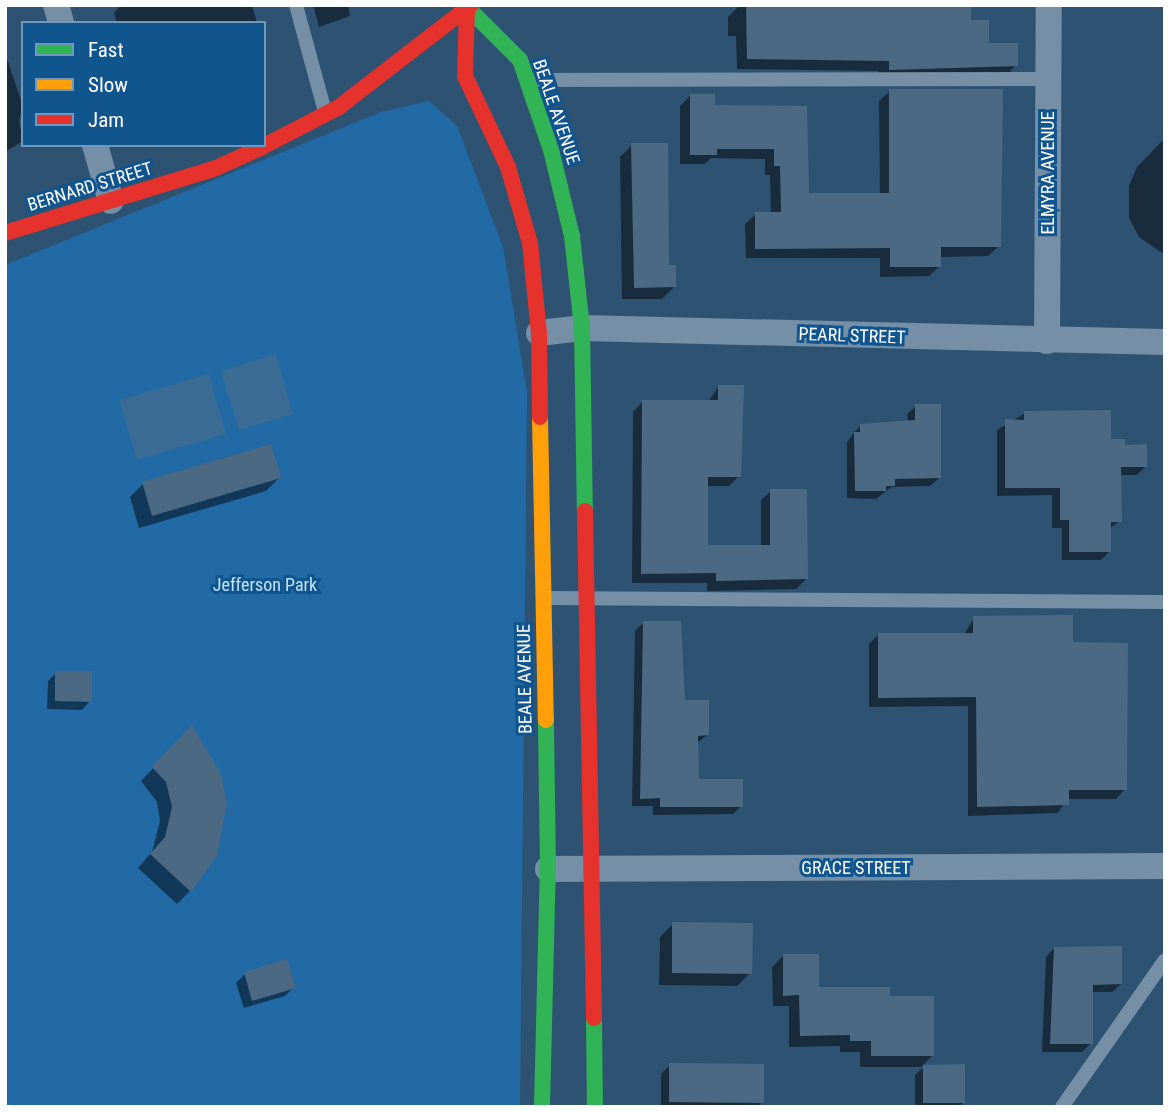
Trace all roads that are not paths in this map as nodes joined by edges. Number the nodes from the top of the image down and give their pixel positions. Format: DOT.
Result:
graph roads {
  1 [pos="296,5"];
  2 [pos="1049,5"];
  3 [pos="468,6"];
  4 [pos="1049,79"];
  5 [pos="527,80"];
  6 [pos="325,114"];
  7 [pos="266,143"];
  8 [pos="96,147"];
  9 [pos="258,147"];
  10 [pos="111,201"];
  11 [pos="5,233"];
  12 [pos="582,328"];
  13 [pos="540,333"];
  14 [pos="1048,341"];
  15 [pos="1165,342"];
  16 [pos="544,598"];
  17 [pos="586,598"];
  18 [pos="1165,602"];
  19 [pos="1165,866"];
  20 [pos="548,869"];
  21 [pos="589,869"];
  22 [pos="1165,960"];
  23 [pos="542,1107"];
  24 [pos="595,1107"];
  25 [pos="1062,1107"];
  1 -- 6 [label="lane"];
  2 -- 4 [label="street, ELMYRA AVENUE"];
  3 -- 5 [label="main road, BEALE AVENUE"];
  3 -- 6 [label="main road, BERNARD STREET"];
  3 -- 13 [label="main road, BEALE AVENUE"];
  4 -- 5 [label="lane"];
  4 -- 14 [label="street, ELMYRA AVENUE"];
  5 -- 12 [label="main road, BEALE AVENUE"];
  6 -- 7 [label="main road, BERNARD STREET"];
  8 -- 10 [label="street"];
  9 -- 10 [label="main road, BERNARD STREET"];
  10 -- 11 [label="main road, BERNARD STREET"];
  12 -- 13 [label="street, PEARL STREET"];
  12 -- 14 [label="street, PEARL STREET"];
  12 -- 17 [label="main road, BEALE AVENUE"];
  13 -- 16 [label="main road, BEALE AVENUE"];
  14 -- 15 [label="street, PEARL STREET"];
  16 -- 17 [label="lane"];
  16 -- 20 [label="main road, BEALE AVENUE"];
  17 -- 18 [label="lane"];
  17 -- 21 [label="main road, BEALE AVENUE"];
  19 -- 21 [label="street, GRACE STREET"];
  20 -- 21 [label="street, GRACE STREET"];
  20 -- 23 [label="main road, BEALE AVENUE"];
  21 -- 24 [label="main road, BEALE AVENUE"];
  22 -- 25 [label="lane"];
}
